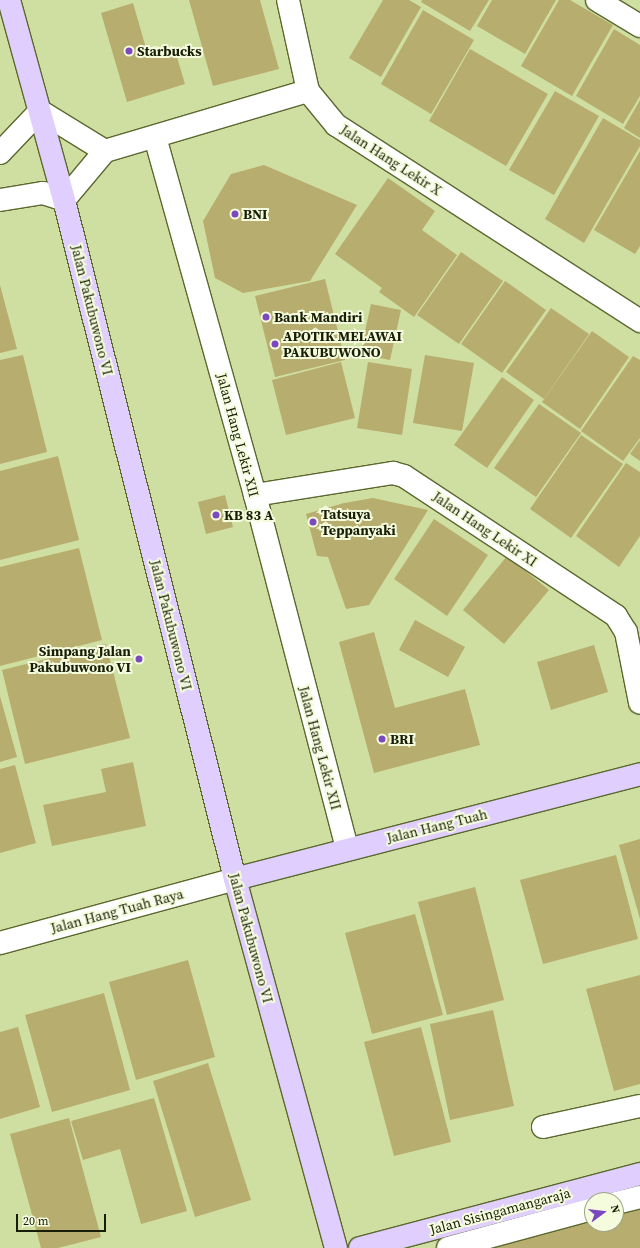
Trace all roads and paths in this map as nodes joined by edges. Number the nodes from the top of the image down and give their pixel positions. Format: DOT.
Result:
graph roads {
  1 [pos="9,0"];
  2 [pos="288,0"];
  3 [pos="598,0"];
  4 [pos="640,26"];
  5 [pos="308,91"];
  6 [pos="40,111"];
  7 [pos="155,137"];
  8 [pos="105,151"];
  9 [pos="0,153"];
  10 [pos="0,200"];
  11 [pos="64,200"];
  12 [pos="640,321"];
  13 [pos="255,495"];
  14 [pos="640,703"];
  15 [pos="640,774"];
  16 [pos="347,849"];
  17 [pos="235,879"];
  18 [pos="0,943"];
  19 [pos="640,1106"];
  20 [pos="543,1127"];
  21 [pos="640,1174"];
  22 [pos="640,1197"];
  23 [pos="624,1201"];
  24 [pos="584,1211"];
  25 [pos="336,1248"];
  26 [pos="360,1248"];
  27 [pos="448,1248"];
  1 -- 6 [label="main road, Jalan Pakubuwono VI"];
  2 -- 5 [label="street"];
  3 -- 4 [label="street"];
  5 -- 7 [label="street"];
  5 -- 12 [label="street, Jalan Hang Lekir X"];
  6 -- 8 [label="street"];
  6 -- 9 [label="street"];
  6 -- 11 [label="main road, Jalan Pakubuwono VI"];
  7 -- 8 [label="street"];
  7 -- 13 [label="street, Jalan Hang Lekir XII"];
  8 -- 11 [label="street"];
  10 -- 11 [label="street"];
  11 -- 17 [label="main road, Jalan Pakubuwono VI"];
  13 -- 14 [label="street, Jalan Hang Lekir XI"];
  13 -- 16 [label="street, Jalan Hang Lekir XII"];
  15 -- 16 [label="main road, Jalan Hang Tuah"];
  16 -- 17 [label="main road, Jalan Hang Tuah"];
  17 -- 18 [label="street, Jalan Hang Tuah Raya"];
  17 -- 25 [label="main road, Jalan Pakubuwono VI"];
  19 -- 20 [label="street"];
  21 -- 26 [label="main road, Jalan Sisingamangaraja"];
  22 -- 23 [label="street"];
  24 -- 27 [label="street"];
}
